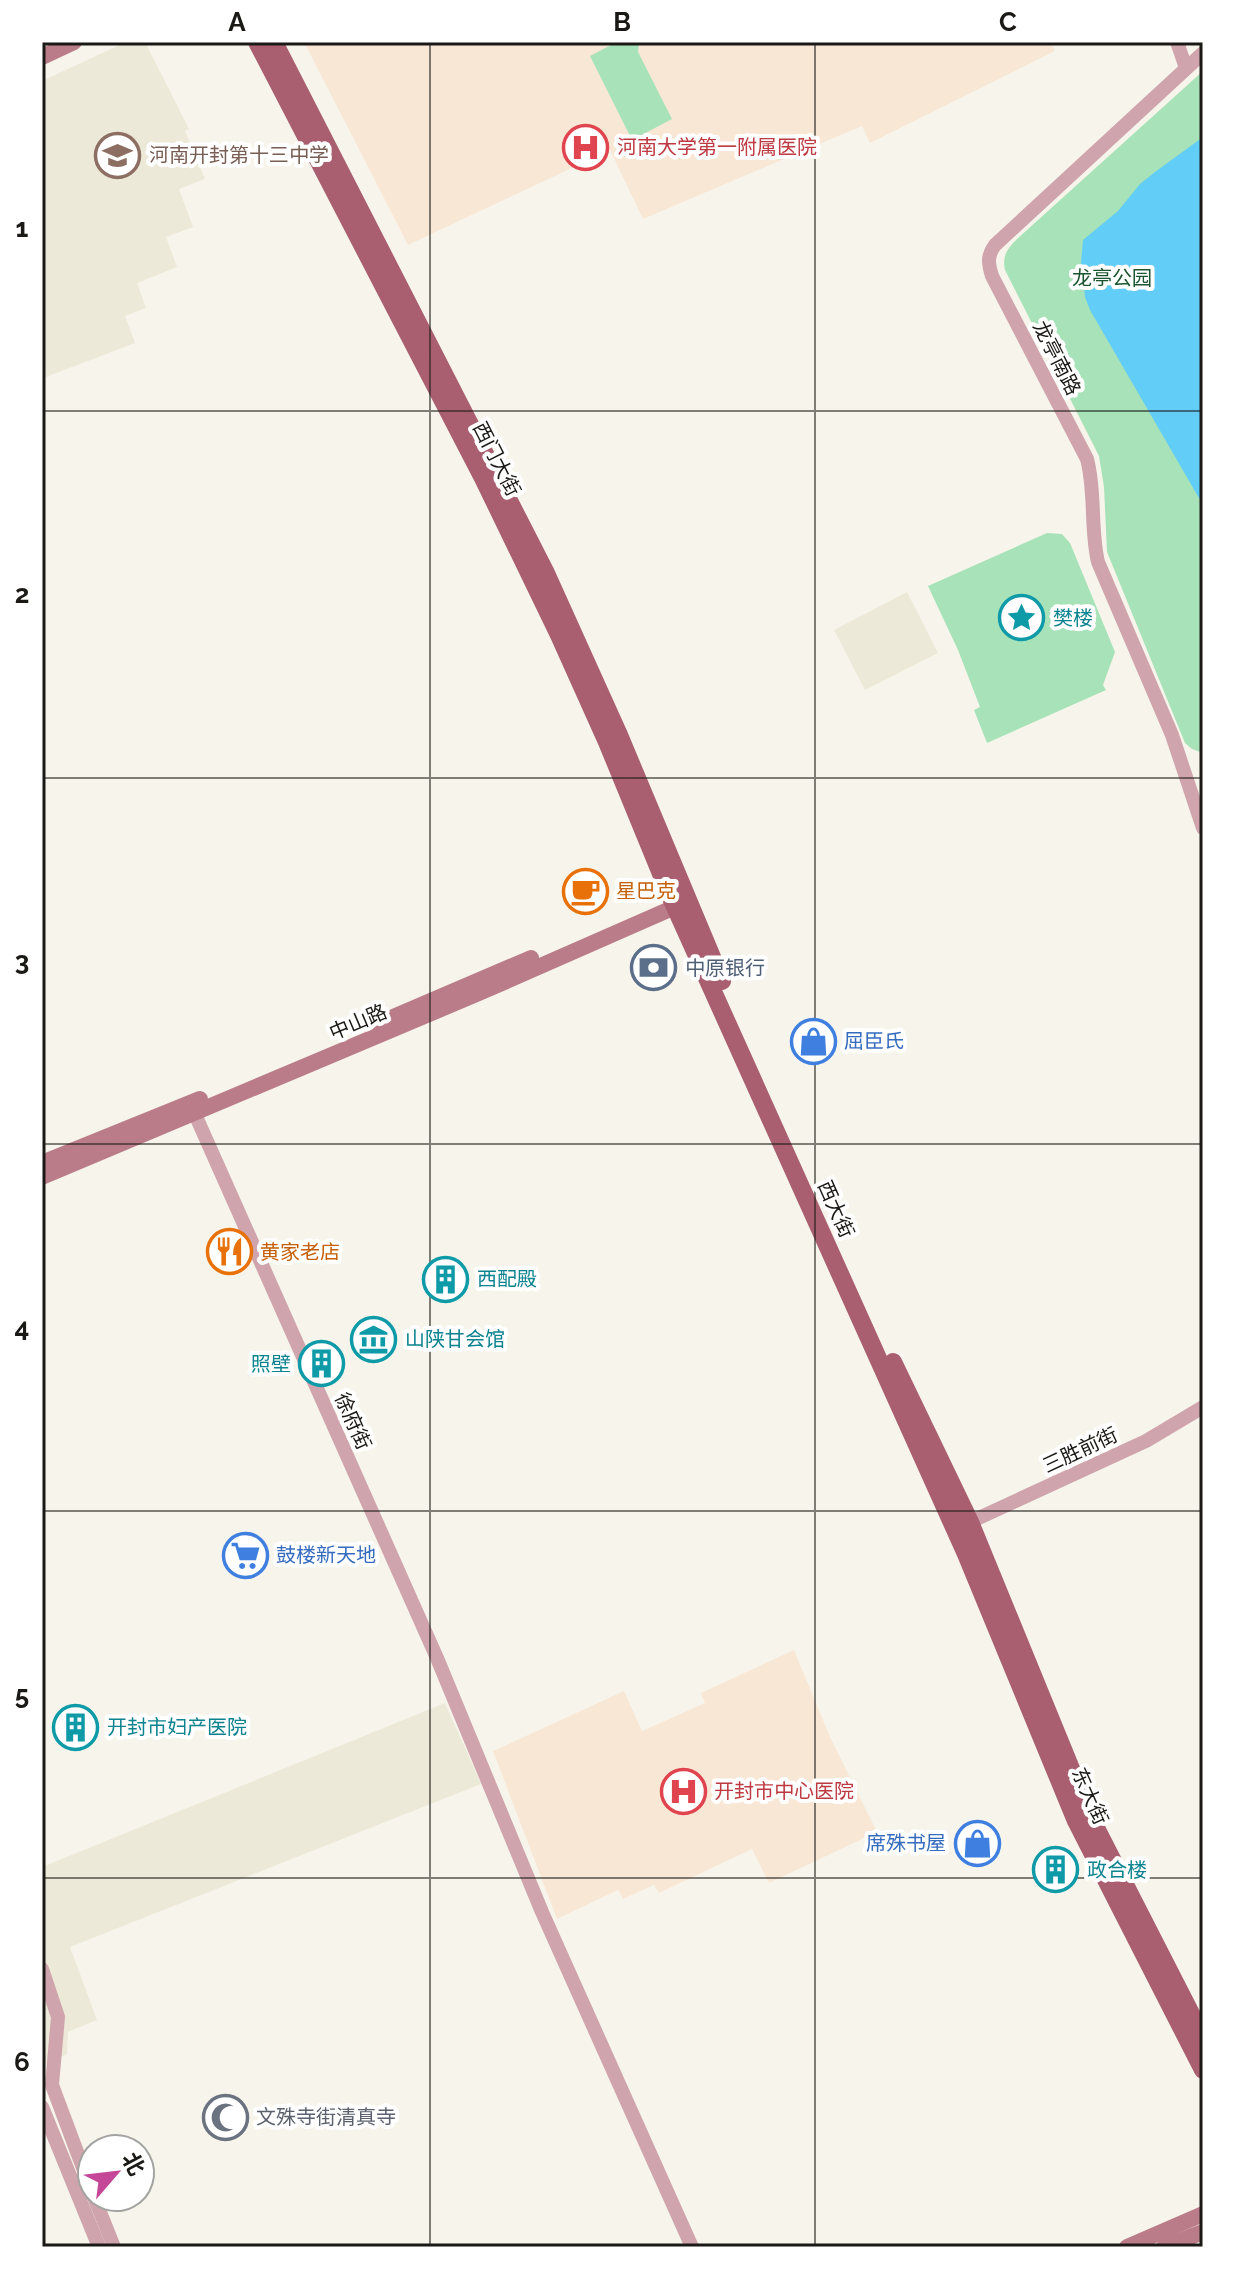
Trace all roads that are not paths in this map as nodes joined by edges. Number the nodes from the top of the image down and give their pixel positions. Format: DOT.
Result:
graph roads {
  1 [pos="74,42"];
  2 [pos="257,42"];
  3 [pos="274,42"];
  4 [pos="1177,42"];
  5 [pos="1203,53"];
  6 [pos="42,57"];
  7 [pos="1186,68"];
  8 [pos="1203,828"];
  9 [pos="679,900"];
  10 [pos="194,1112"];
  11 [pos="42,1163"];
  12 [pos="42,1177"];
  13 [pos="1203,1407"];
  14 [pos="963,1526"];
  15 [pos="42,1969"];
  16 [pos="1203,2037"];
  17 [pos="1203,2070"];
  18 [pos="42,2107"];
  19 [pos="76,2151"];
  20 [pos="101,2213"];
  21 [pos="1203,2214"];
  22 [pos="1203,2232"];
  23 [pos="99,2247"];
  24 [pos="114,2247"];
  25 [pos="692,2247"];
  26 [pos="1127,2247"];
  27 [pos="1164,2247"];
  1 -- 6 [label="main road"];
  2 -- 9 [label="main road, 西门大街"];
  3 -- 9 [label="main road, 西门大街"];
  4 -- 7 [label="street"];
  5 -- 7 [label="street"];
  7 -- 8 [label="street, 龙亭南路"];
  9 -- 10 [label="main road, 中山路"];
  9 -- 11 [label="main road, 中山路"];
  9 -- 14 [label="main road, 西大街"];
  10 -- 12 [label="main road, 中山路"];
  10 -- 25 [label="street, 徐府街"];
  13 -- 14 [label="street, 三胜前街"];
  14 -- 16 [label="main road, 东大街"];
  14 -- 17 [label="main road, 东大街"];
  15 -- 19 [label="street"];
  18 -- 23 [label="street"];
  20 -- 24 [label="street"];
  21 -- 26 [label="main road"];
  22 -- 27 [label="main road"];
}
